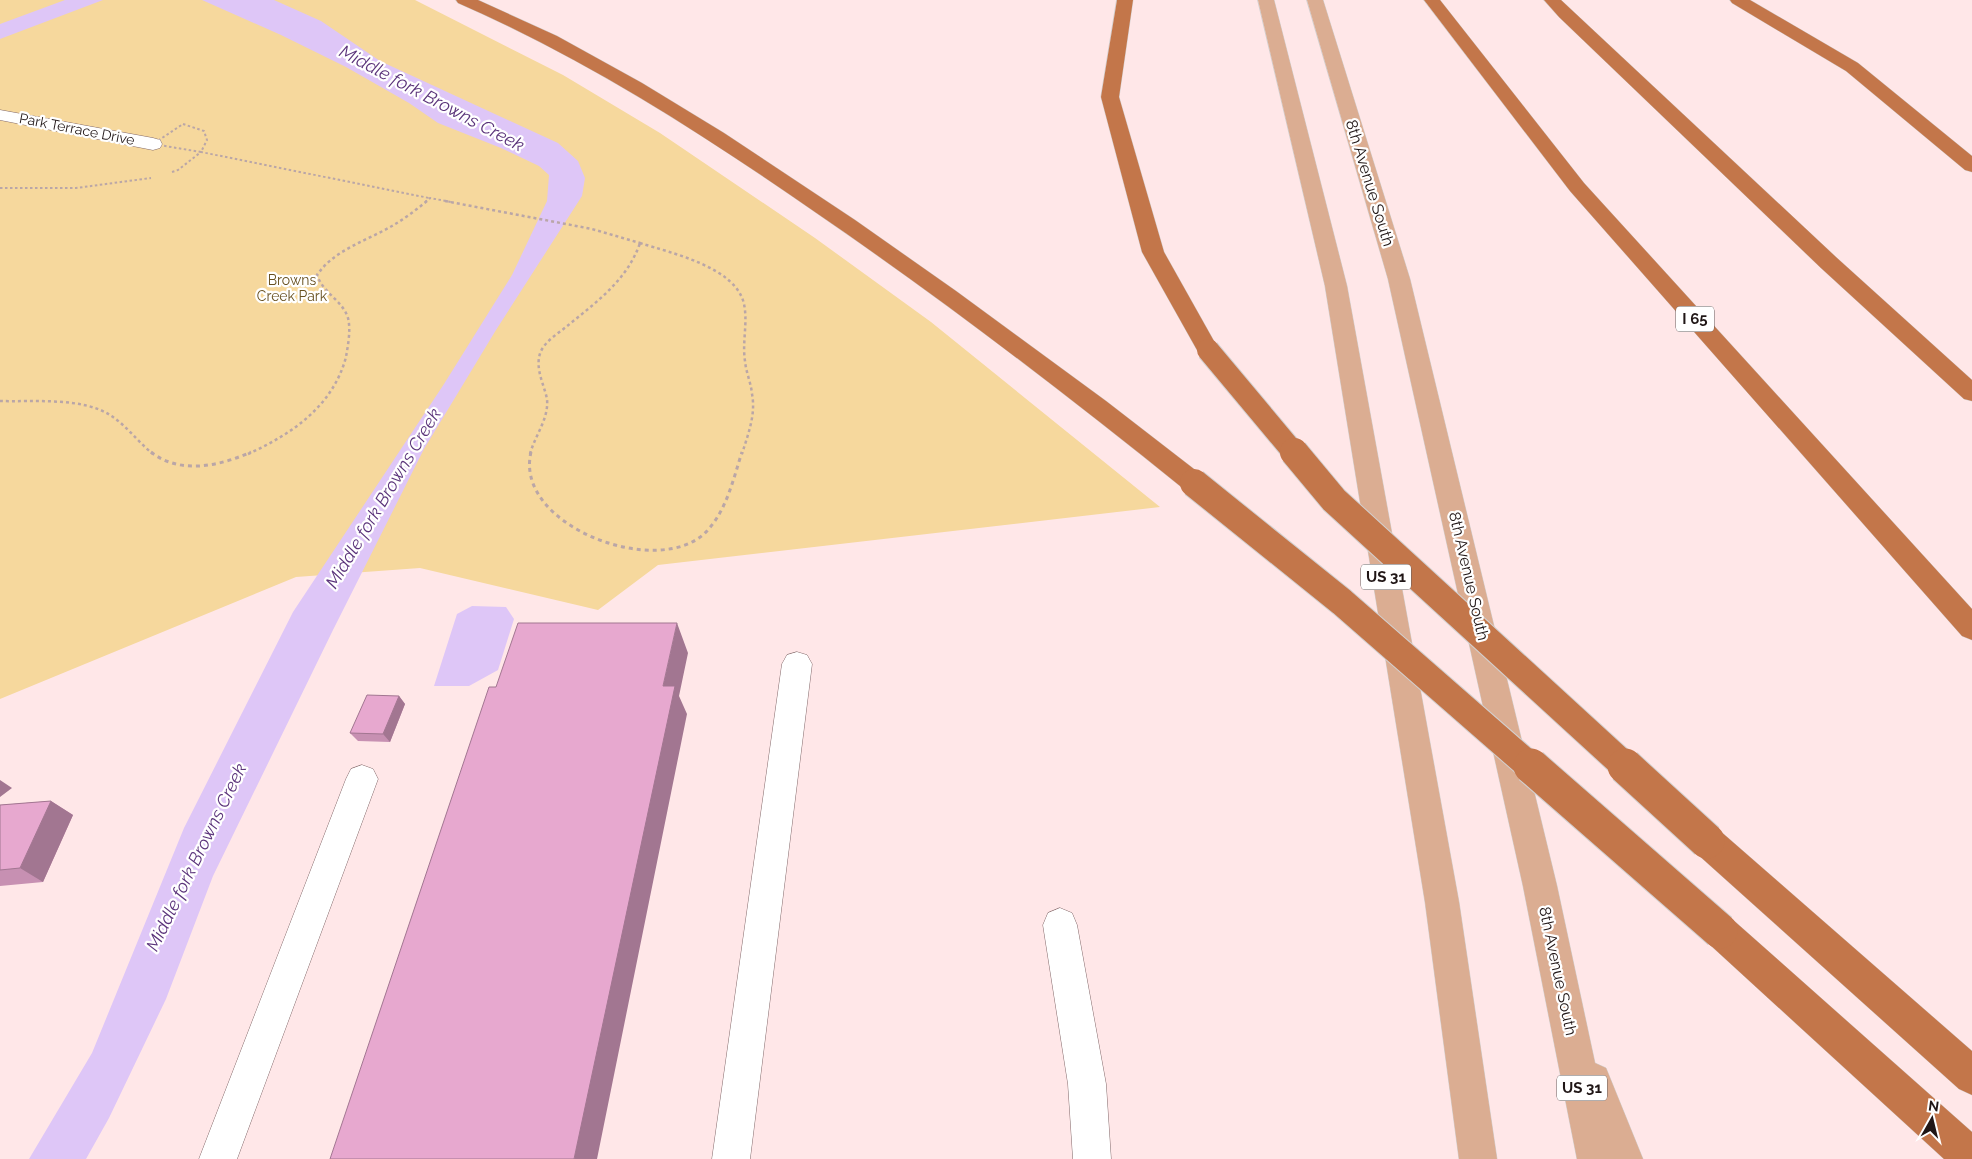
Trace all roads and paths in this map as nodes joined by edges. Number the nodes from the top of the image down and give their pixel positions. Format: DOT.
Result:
graph roads {
  1 [pos="464,0"];
  2 [pos="1124,0"];
  3 [pos="1266,0"];
  4 [pos="1315,0"];
  5 [pos="1432,0"];
  6 [pos="1552,0"];
  7 [pos="1738,0"];
  8 [pos="0,115"];
  9 [pos="153,144"];
  10 [pos="1972,166"];
  11 [pos="171,173"];
  12 [pos="155,177"];
  13 [pos="0,188"];
  14 [pos="430,198"];
  15 [pos="640,243"];
  16 [pos="1972,393"];
  17 [pos="0,401"];
  18 [pos="1972,628"];
  19 [pos="796,664"];
  20 [pos="362,779"];
  21 [pos="1060,926"];
  22 [pos="1568,1016"];
  23 [pos="1972,1076"];
  24 [pos="1972,1158"];
  25 [pos="218,1159"];
  26 [pos="731,1159"];
  27 [pos="1092,1159"];
  28 [pos="1478,1159"];
  29 [pos="1596,1159"];
  30 [pos="1624,1159"];
  1 -- 24 [label="highway, bridge"];
  2 -- 23 [label="highway, bridge"];
  3 -- 28 [label="main road, US 31"];
  4 -- 22 [label="main road, 8th Avenue South / US 31"];
  5 -- 18 [label="highway, I 65"];
  6 -- 16 [label="highway"];
  7 -- 10 [label="highway"];
  8 -- 9 [label="street, Park Terrace Drive"];
  11 -- 14 [label="path"];
  12 -- 13 [label="path"];
  14 -- 15 [label="path"];
  14 -- 17 [label="path"];
  15 -- 15 [label="path"];
  19 -- 26 [label="street"];
  20 -- 25 [label="street"];
  21 -- 27 [label="street"];
  22 -- 29 [label="main road, 8th Avenue South / US 31"];
  22 -- 30 [label="main road"];
}
